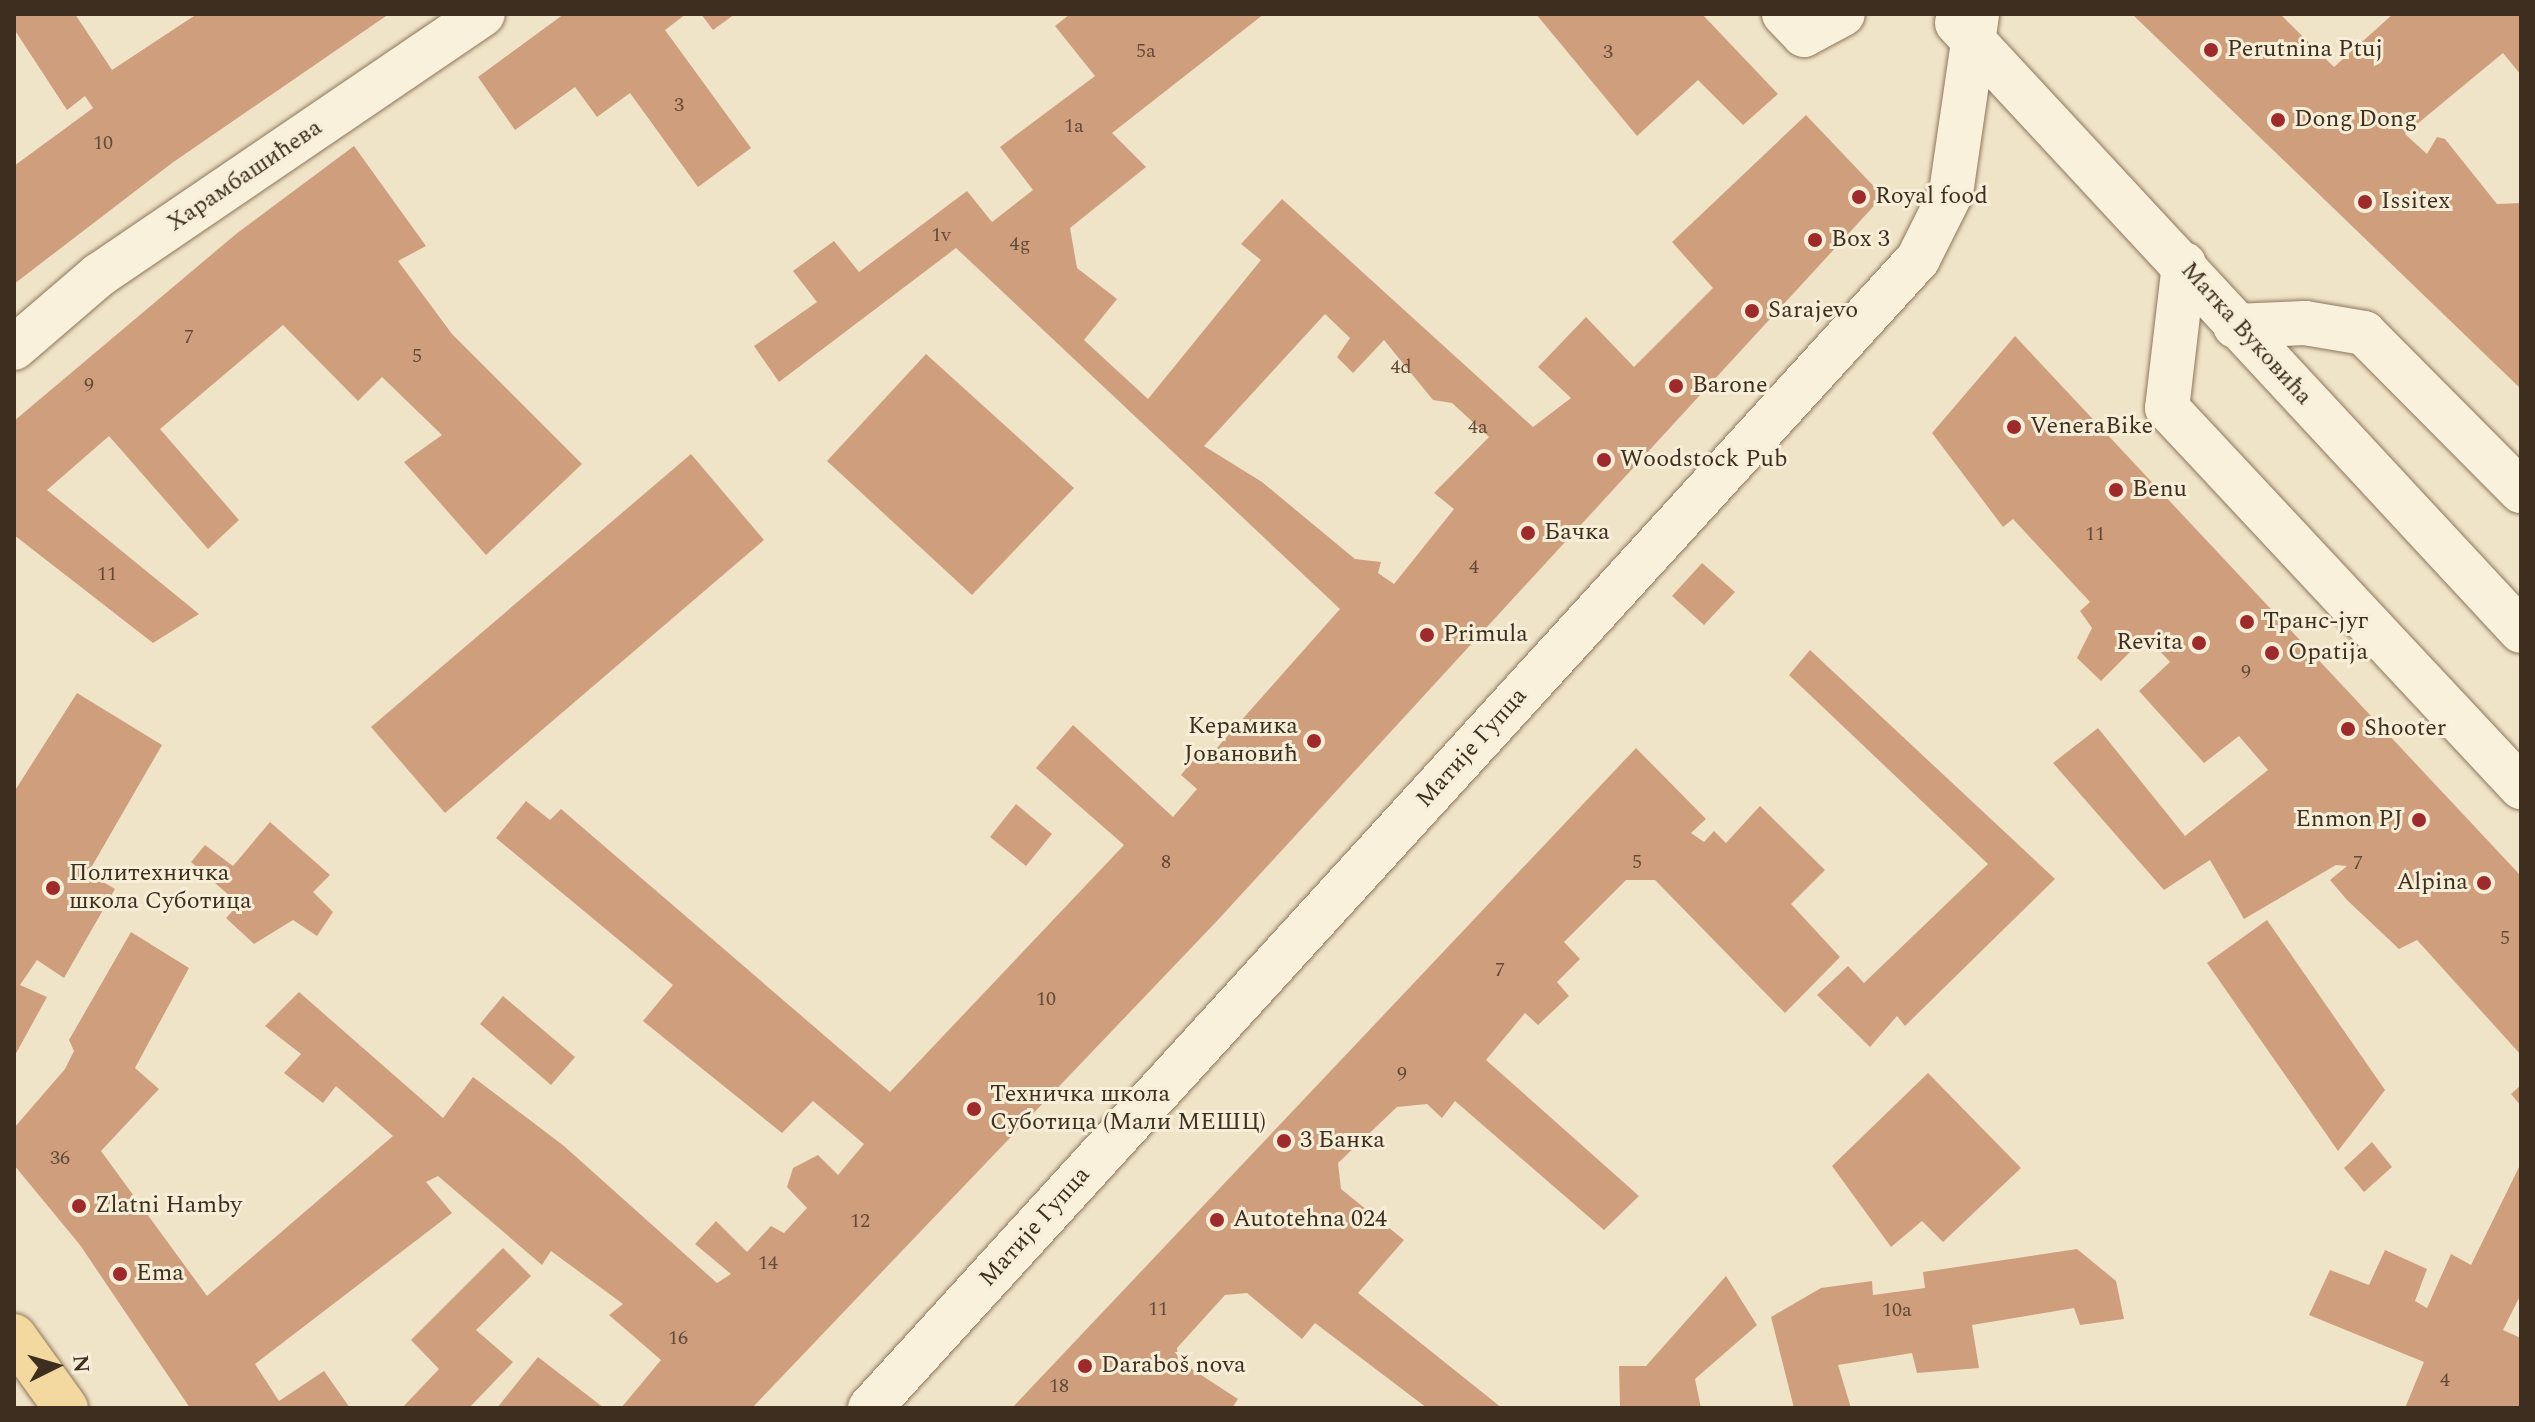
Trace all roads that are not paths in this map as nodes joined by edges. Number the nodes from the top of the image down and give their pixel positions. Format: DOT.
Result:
graph roads {
  1 [pos="483,14"];
  2 [pos="1784,14"];
  3 [pos="1843,14"];
  4 [pos="1966,22"];
  5 [pos="2184,264"];
  6 [pos="2235,326"];
  7 [pos="14,348"];
  8 [pos="2521,491"];
  9 [pos="2521,631"];
  10 [pos="2521,787"];
  11 [pos="14,1336"];
  12 [pos="66,1408"];
  13 [pos="870,1408"];
  1 -- 7 [label="street, Харамбашићева"];
  2 -- 3 [label="street"];
  4 -- 5 [label="street, Матка Вуковића"];
  4 -- 13 [label="street, Матије Гупца"];
  5 -- 6 [label="street, Матка Вуковића"];
  5 -- 10 [label="street"];
  6 -- 8 [label="street"];
  6 -- 9 [label="street, Матка Вуковића"];
  11 -- 12 [label="main road"];
}
